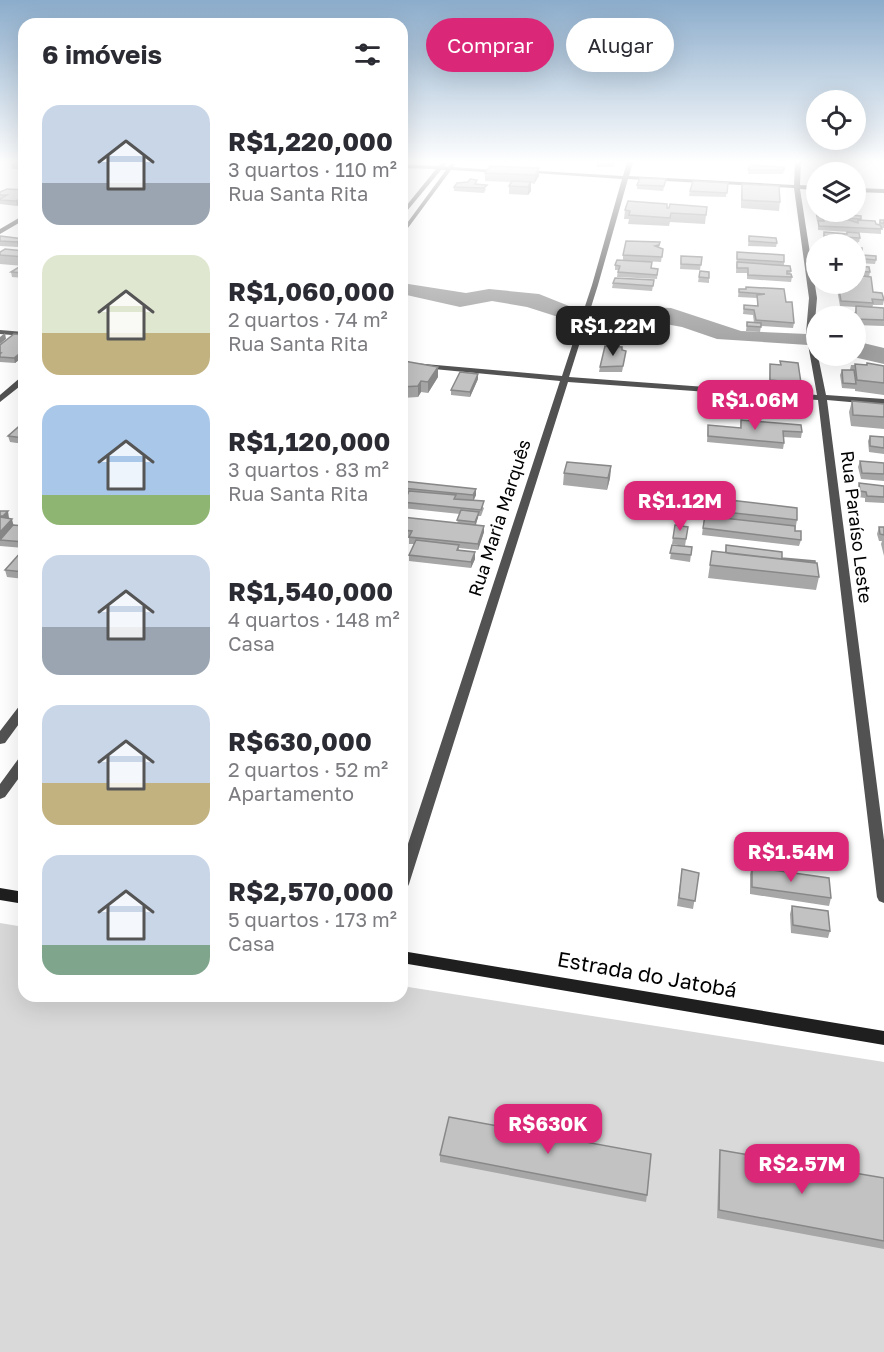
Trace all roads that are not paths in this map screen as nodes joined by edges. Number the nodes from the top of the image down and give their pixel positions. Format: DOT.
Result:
graph roads {
  1 [pos="612,225"];
  2 [pos="802,225"];
  3 [pos="0,332"];
  4 [pos="18,334"];
  5 [pos="408,365"];
  6 [pos="562,379"];
  7 [pos="18,384"];
  8 [pos="822,398"];
  9 [pos="0,399"];
  10 [pos="884,402"];
  11 [pos="18,716"];
  12 [pos="0,740"];
  13 [pos="18,769"];
  14 [pos="0,794"];
  15 [pos="408,865"];
  16 [pos="0,894"];
  17 [pos="18,897"];
  18 [pos="884,897"];
  19 [pos="408,958"];
  20 [pos="884,1038"];
  1 -- 6 [label="street, Rua Maria Marquês"];
  2 -- 8 [label="street, Rua Paraíso Leste"];
  3 -- 4 [label="street"];
  5 -- 6 [label="street"];
  6 -- 8 [label="street"];
  6 -- 15 [label="street, Rua Maria Marquês"];
  7 -- 9 [label="street"];
  8 -- 10 [label="street"];
  8 -- 18 [label="street, Rua Paraíso Leste"];
  11 -- 12 [label="street"];
  13 -- 14 [label="street"];
  16 -- 17 [label="street"];
  19 -- 20 [label="street, Estrada do Jatobá"];
}
